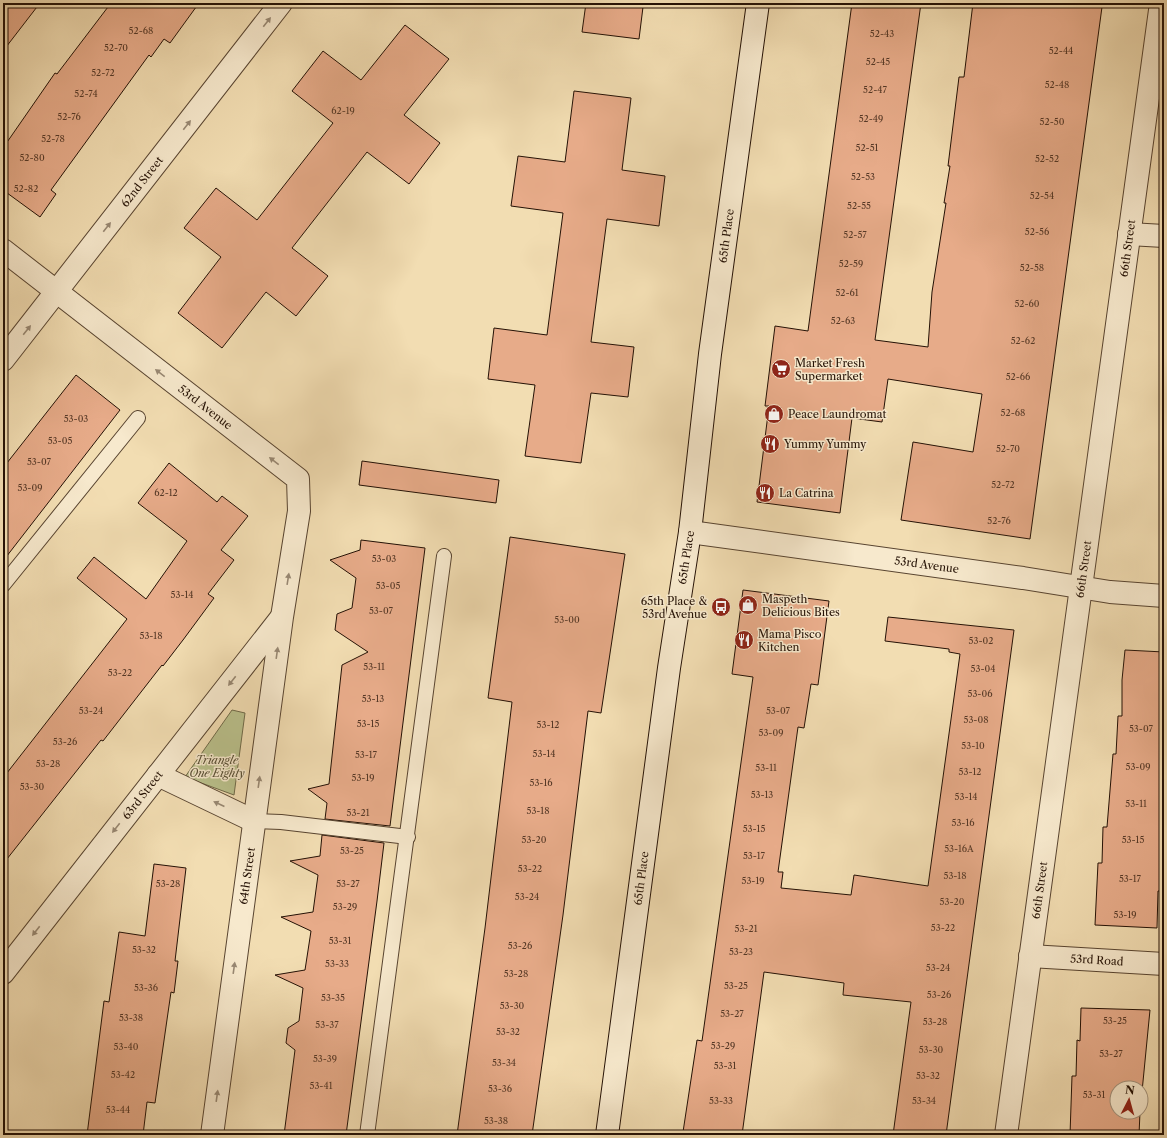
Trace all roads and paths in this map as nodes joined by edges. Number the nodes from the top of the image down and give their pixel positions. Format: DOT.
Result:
graph roads {
  1 [pos="281,3"];
  2 [pos="758,3"];
  3 [pos="1161,3"];
  4 [pos="1129,234"];
  5 [pos="1164,236"];
  6 [pos="3,250"];
  7 [pos="57,292"];
  8 [pos="3,360"];
  9 [pos="138,418"];
  10 [pos="690,532"];
  11 [pos="444,556"];
  12 [pos="3,585"];
  13 [pos="1080,587"];
  14 [pos="1164,596"];
  15 [pos="282,617"];
  16 [pos="158,776"];
  17 [pos="254,821"];
  18 [pos="408,837"];
  19 [pos="1030,956"];
  20 [pos="1164,964"];
  21 [pos="3,974"];
  22 [pos="212,1135"];
  23 [pos="367,1135"];
  24 [pos="610,1135"];
  25 [pos="1006,1135"];
  7 -- 1 [label="street, 62nd Street, one-way"];
  2 -- 10 [label="street, 65th Place"];
  3 -- 4 [label="street, 66th Street"];
  4 -- 5 [label="street"];
  4 -- 13 [label="street, 66th Street"];
  6 -- 7 [label="street, 53rd Avenue"];
  8 -- 7 [label="street, 62nd Street, one-way"];
  15 -- 7 [label="street, 53rd Avenue, one-way"];
  9 -- 12 [label="lane"];
  10 -- 13 [label="street, 53rd Avenue"];
  10 -- 24 [label="street, 65th Place"];
  11 -- 18 [label="lane"];
  13 -- 14 [label="street, 53rd Avenue"];
  13 -- 19 [label="street, 66th Street"];
  15 -- 16 [label="street, 63rd Street, one-way"];
  17 -- 15 [label="street, 64th Street, one-way"];
  17 -- 16 [label="street, one-way"];
  16 -- 21 [label="street, 63rd Street, one-way"];
  17 -- 18 [label="lane"];
  22 -- 17 [label="street, 64th Street, one-way"];
  18 -- 23 [label="lane"];
  19 -- 20 [label="street, 53rd Road"];
  19 -- 25 [label="street, 66th Street"];
}
